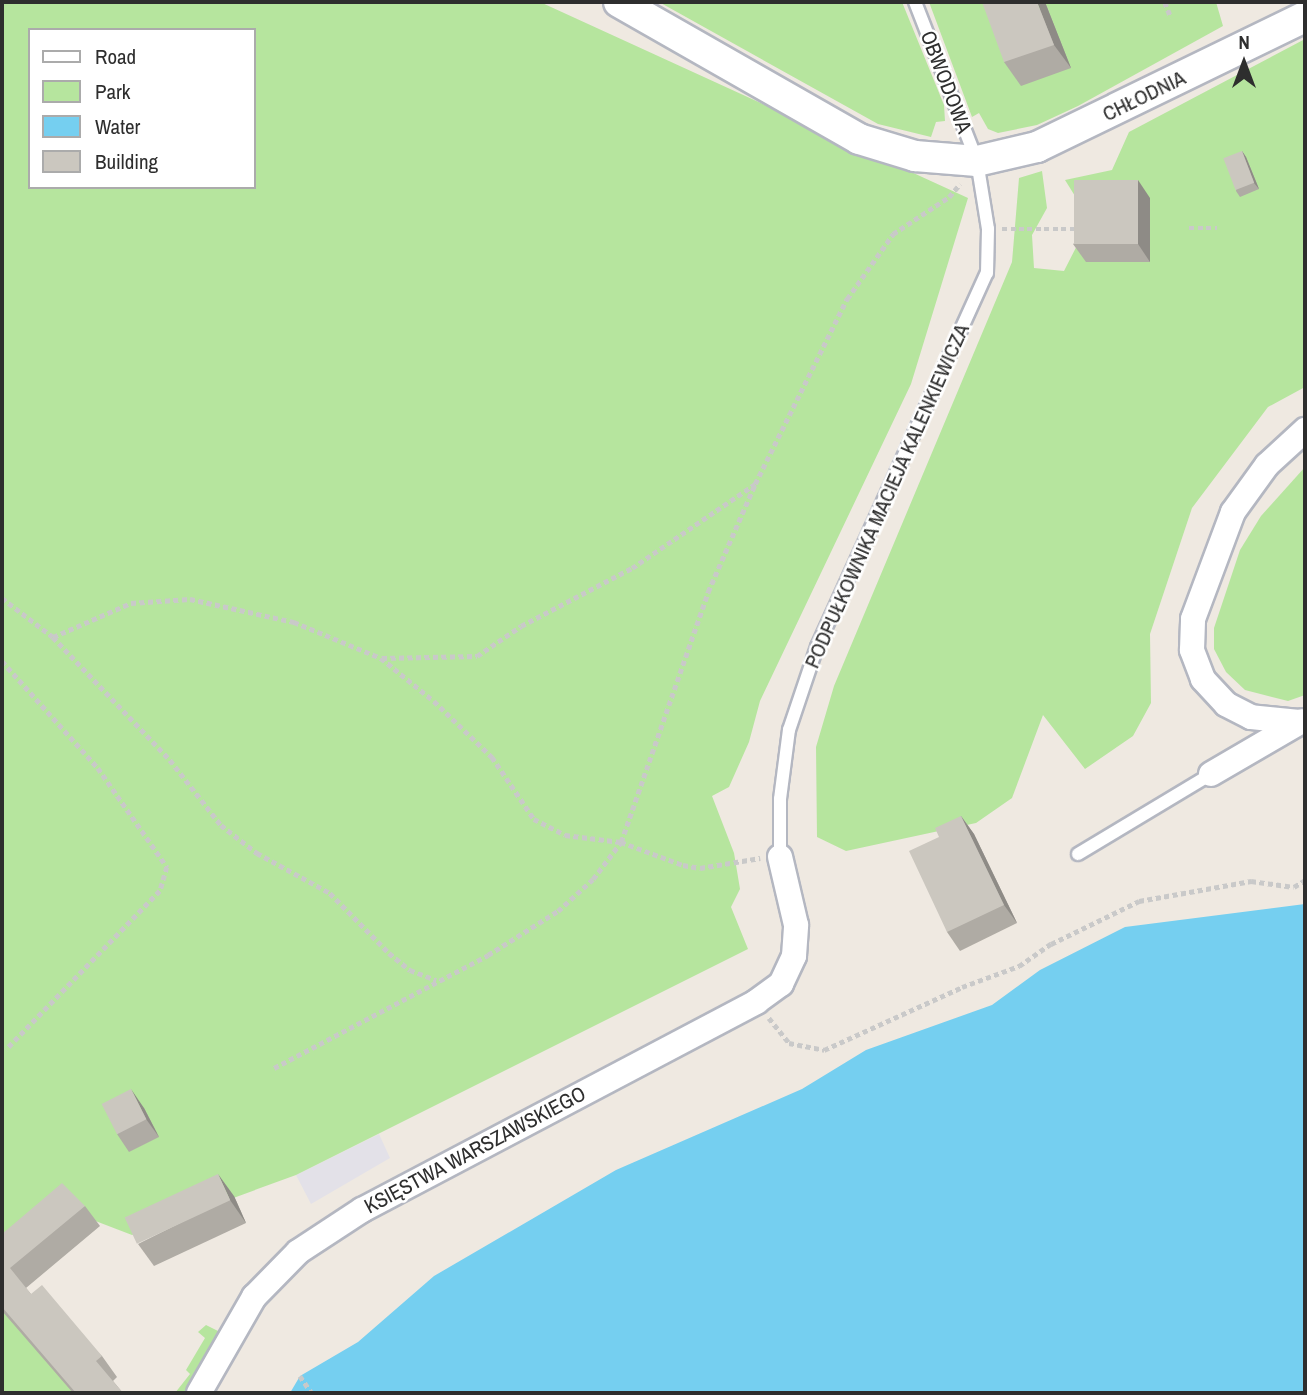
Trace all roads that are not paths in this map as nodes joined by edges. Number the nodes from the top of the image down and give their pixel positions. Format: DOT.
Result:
graph roads {
  1 [pos="619,2"];
  2 [pos="915,2"];
  3 [pos="1305,16"];
  4 [pos="969,171"];
  5 [pos="1305,430"];
  6 [pos="1302,720"];
  7 [pos="1211,774"];
  8 [pos="1078,854"];
  9 [pos="780,857"];
  10 [pos="794,956"];
  11 [pos="199,1393"];
  1 -- 4 [label="street, CHŁODNIA"];
  2 -- 4 [label="lane, OBWODOWA"];
  3 -- 4 [label="street, CHŁODNIA"];
  4 -- 9 [label="lane, PODPUŁKOWNIKA MACIEJA KALENKIEWICZA"];
  5 -- 6 [label="street"];
  6 -- 7 [label="street"];
  7 -- 8 [label="lane"];
  9 -- 10 [label="street, PODPUŁKOWNIKA MACIEJA KALENKIEWICZA"];
  10 -- 11 [label="street, KSIĘSTWA WARSZAWSKIEGO"];
}
